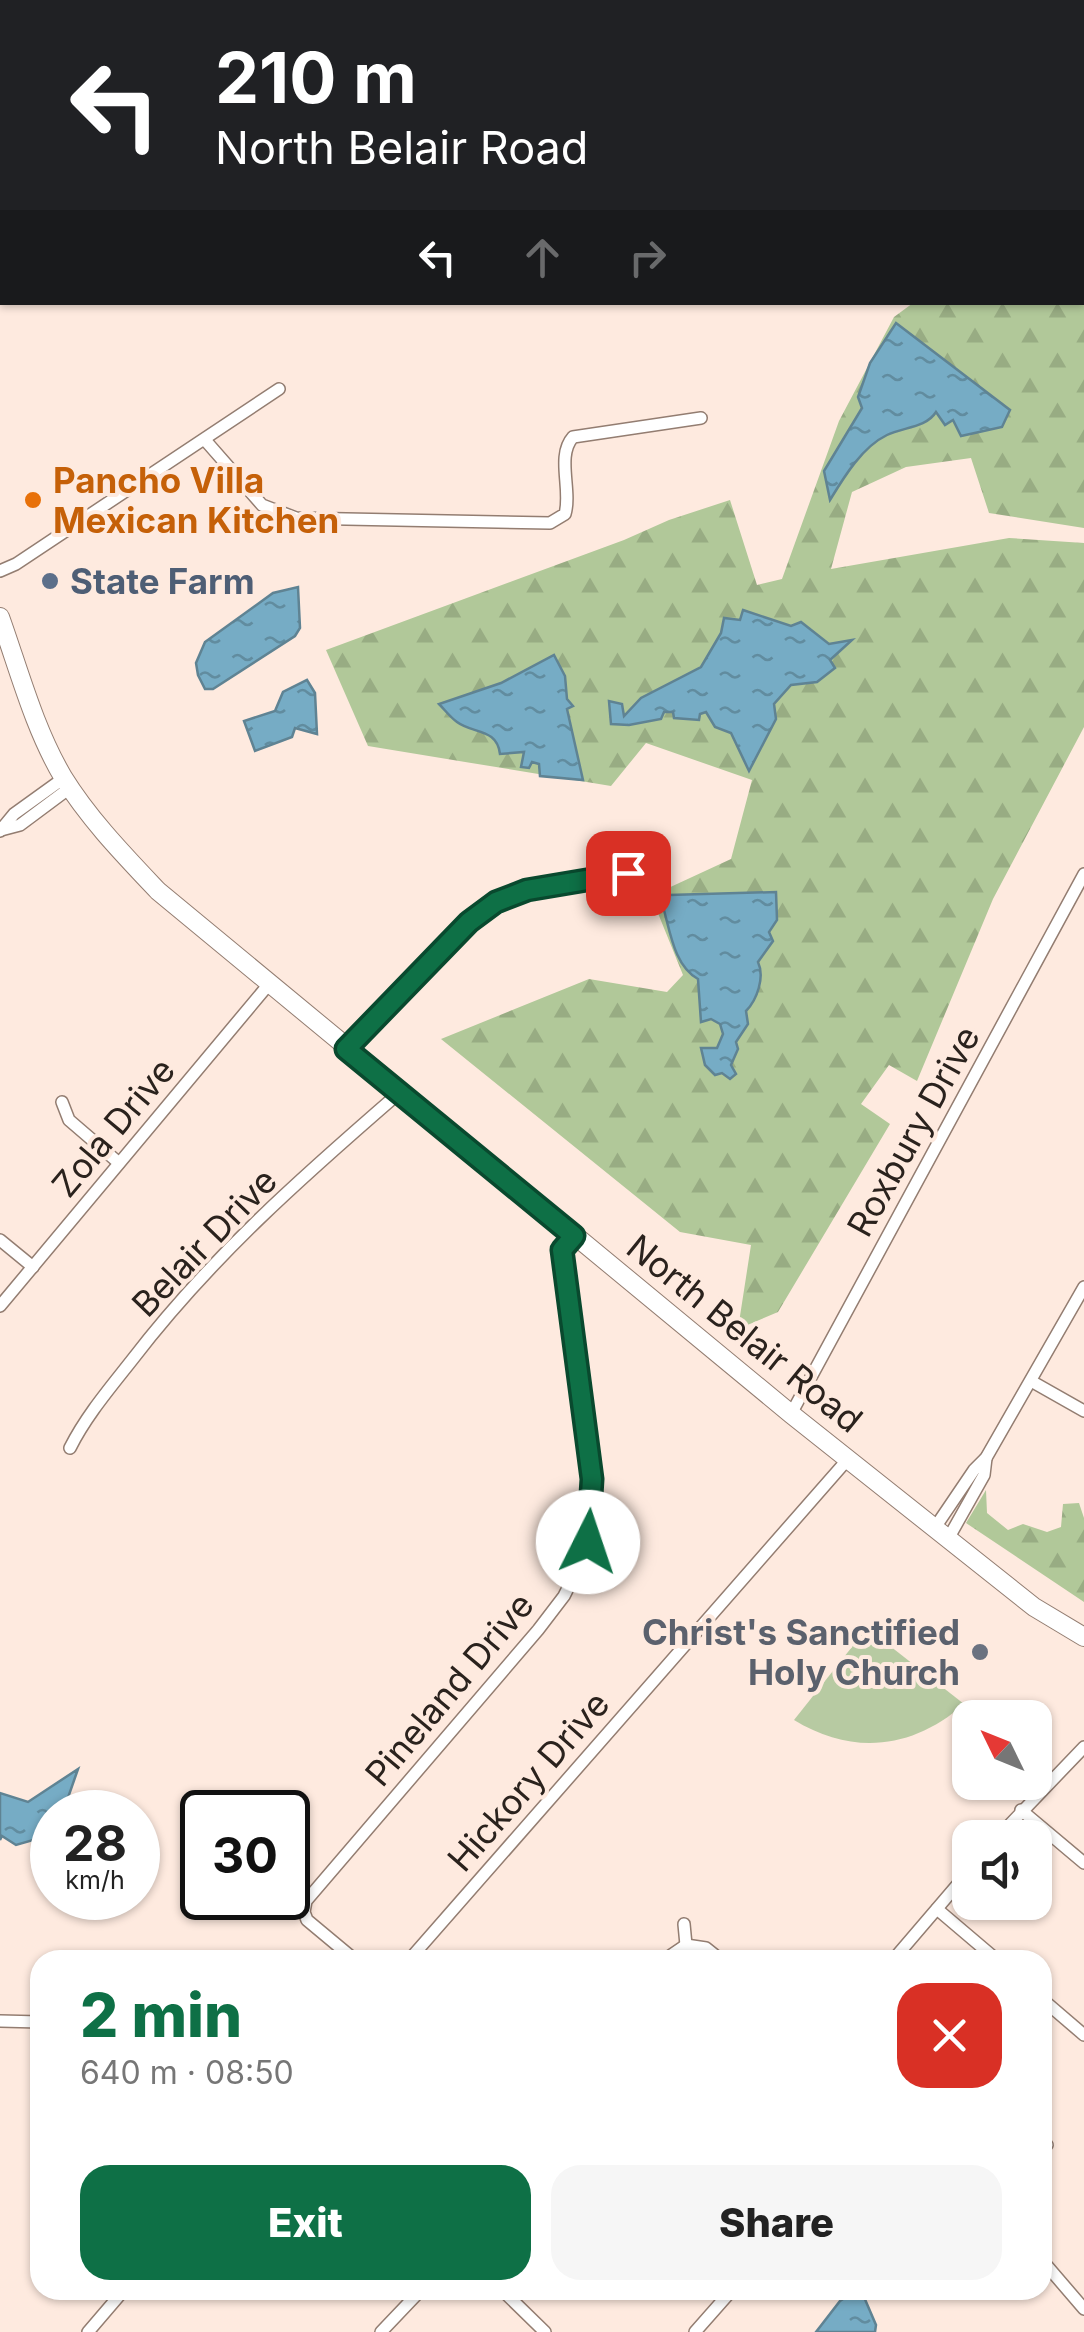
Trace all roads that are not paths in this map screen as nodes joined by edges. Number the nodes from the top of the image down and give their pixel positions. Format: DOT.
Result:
graph roads {
  1 [pos="279,389"];
  2 [pos="701,418"];
  3 [pos="205,440"];
  4 [pos="0,571"];
  5 [pos="0,617"];
  6 [pos="68,782"];
  7 [pos="0,831"];
  8 [pos="649,874"];
  9 [pos="1084,874"];
  10 [pos="268,984"];
  11 [pos="346,1049"];
  12 [pos="400,1093"];
  13 [pos="62,1102"];
  14 [pos="119,1163"];
  15 [pos="574,1236"];
  16 [pos="0,1240"];
  17 [pos="33,1267"];
  18 [pos="1084,1287"];
  19 [pos="0,1306"];
  20 [pos="1031,1381"];
  21 [pos="1084,1411"];
  22 [pos="791,1414"];
  23 [pos="70,1448"];
  24 [pos="986,1458"];
  25 [pos="848,1459"];
  26 [pos="959,1492"];
  27 [pos="971,1499"];
  28 [pos="941,1534"];
  29 [pos="1084,1637"];
  30 [pos="1084,1748"];
  31 [pos="1021,1810"];
  32 [pos="1012,1820"];
  33 [pos="1084,1863"];
  34 [pos="952,1891"];
  35 [pos="937,1908"];
  36 [pos="684,1924"];
  37 [pos="686,1945"];
  38 [pos="343,1950"];
  39 [pos="418,1950"];
  40 [pos="679,1950"];
  41 [pos="709,1950"];
  42 [pos="901,1950"];
  43 [pos="985,1950"];
  44 [pos="1052,2007"];
  45 [pos="0,2021"];
  46 [pos="30,2022"];
  47 [pos="1084,2034"];
  48 [pos="1052,2272"];
  49 [pos="115,2300"];
  50 [pos="411,2300"];
  51 [pos="512,2300"];
  52 [pos="723,2300"];
  53 [pos="1084,2309"];
  54 [pos="88,2332"];
  55 [pos="381,2332"];
  56 [pos="545,2332"];
  57 [pos="695,2332"];
  1 -- 3 [label="street"];
  2 -- 3 [label="street"];
  3 -- 4 [label="street"];
  5 -- 6 [label="main road, North Belair Road"];
  6 -- 7 [label="street"];
  6 -- 10 [label="main road, North Belair Road"];
  8 -- 11 [label="street"];
  9 -- 22 [label="street, Roxbury Drive"];
  10 -- 11 [label="main road, North Belair Road"];
  10 -- 14 [label="street, Zola Drive"];
  11 -- 12 [label="main road, North Belair Road"];
  12 -- 15 [label="main road, North Belair Road"];
  12 -- 23 [label="street, Belair Drive"];
  13 -- 14 [label="street"];
  14 -- 17 [label="street, Zola Drive"];
  15 -- 22 [label="main road, North Belair Road"];
  15 -- 38 [label="street, Pineland Drive"];
  16 -- 17 [label="street"];
  17 -- 19 [label="street, Zola Drive"];
  18 -- 20 [label="street"];
  20 -- 21 [label="street"];
  20 -- 24 [label="street"];
  22 -- 25 [label="main road, North Belair Road"];
  24 -- 26 [label="street"];
  24 -- 27 [label="street"];
  25 -- 28 [label="main road, North Belair Road"];
  25 -- 39 [label="street, Hickory Drive"];
  26 -- 27 [label="street"];
  26 -- 28 [label="street"];
  27 -- 28 [label="street"];
  28 -- 29 [label="main road, North Belair Road"];
  30 -- 31 [label="street"];
  31 -- 32 [label="street"];
  31 -- 33 [label="street"];
  34 -- 35 [label="street"];
  35 -- 42 [label="street"];
  35 -- 43 [label="street"];
  36 -- 37 [label="street"];
  37 -- 40 [label="street"];
  37 -- 41 [label="street"];
  44 -- 47 [label="street"];
  45 -- 46 [label="street"];
  48 -- 53 [label="street"];
  49 -- 54 [label="street"];
  50 -- 55 [label="street"];
  51 -- 56 [label="street"];
  52 -- 57 [label="street"];
}
